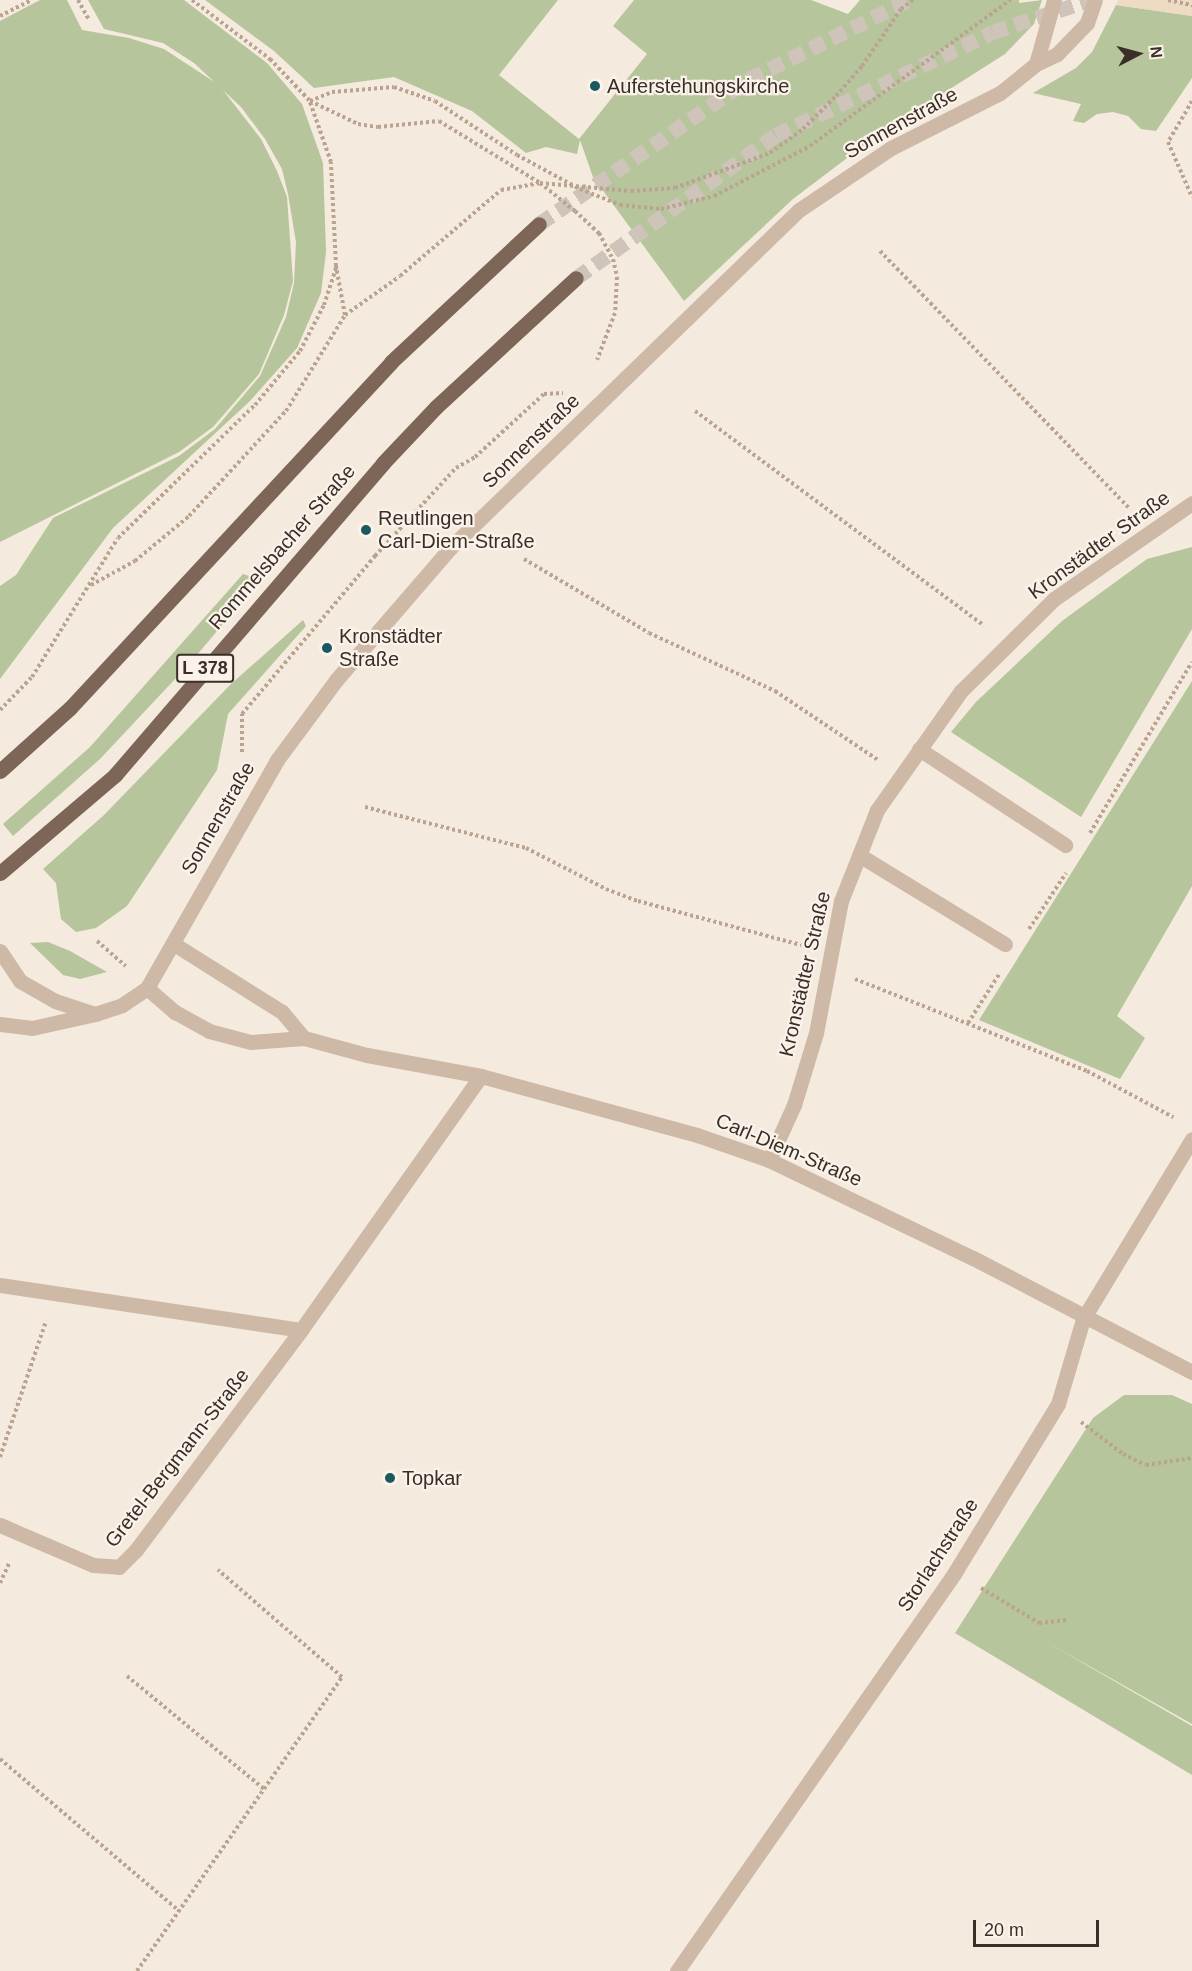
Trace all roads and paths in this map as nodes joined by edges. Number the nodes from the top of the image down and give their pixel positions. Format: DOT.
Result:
graph roads {
  1 [pos="31,0"];
  2 [pos="78,0"];
  3 [pos="192,0"];
  4 [pos="914,0"];
  5 [pos="1010,0"];
  6 [pos="1054,0"];
  7 [pos="1095,0"];
  8 [pos="1168,0"];
  9 [pos="25,1"];
  10 [pos="1192,5"];
  11 [pos="0,16"];
  12 [pos="89,20"];
  13 [pos="1036,64"];
  14 [pos="310,101"];
  15 [pos="1192,101"];
  16 [pos="540,183"];
  17 [pos="572,184"];
  18 [pos="1192,197"];
  19 [pos="539,224"];
  20 [pos="880,251"];
  21 [pos="336,266"];
  22 [pos="576,278"];
  23 [pos="345,315"];
  24 [pos="563,393"];
  25 [pos="695,411"];
  26 [pos="1192,503"];
  27 [pos="1151,532"];
  28 [pos="524,559"];
  29 [pos="92,585"];
  30 [pos="1008,645"];
  31 [pos="0,710"];
  32 [pos="919,749"];
  33 [pos="242,752"];
  34 [pos="0,771"];
  35 [pos="900,777"];
  36 [pos="365,807"];
  37 [pos="1065,844"];
  38 [pos="859,855"];
  39 [pos="0,873"];
  40 [pos="97,941"];
  41 [pos="174,944"];
  42 [pos="1005,944"];
  43 [pos="0,951"];
  44 [pos="830,969"];
  45 [pos="147,988"];
  46 [pos="95,1014"];
  47 [pos="0,1024"];
  48 [pos="304,1038"];
  49 [pos="481,1076"];
  50 [pos="1182,1122"];
  51 [pos="1192,1139"];
  52 [pos="769,1160"];
  53 [pos="0,1285"];
  54 [pos="56,1293"];
  55 [pos="1083,1318"];
  56 [pos="301,1330"];
  57 [pos="1192,1372"];
  58 [pos="1058,1404"];
  59 [pos="0,1457"];
  60 [pos="1192,1458"];
  61 [pos="0,1525"];
  62 [pos="218,1570"];
  63 [pos="955,1572"];
  64 [pos="1068,1620"];
  65 [pos="128,1676"];
  66 [pos="0,1759"];
  67 [pos="264,1789"];
  68 [pos="179,1911"];
  69 [pos="136,1971"];
  70 [pos="677,1971"];
  1 -- 9 [label="path"];
  2 -- 12 [label="path"];
  3 -- 14 [label="path"];
  4 -- 17 [label="path"];
  5 -- 17 [label="path"];
  6 -- 13 [label="street"];
  7 -- 13 [label="street, Sonnenstraße"];
  8 -- 10 [label="path"];
  9 -- 11 [label="path"];
  13 -- 41 [label="street, Sonnenstraße"];
  14 -- 16 [label="path"];
  14 -- 17 [label="path"];
  14 -- 21 [label="path"];
  15 -- 18 [label="path"];
  16 -- 17 [label="path"];
  16 -- 23 [label="path"];
  19 -- 34 [label="main road"];
  20 -- 27 [label="path"];
  21 -- 23 [label="path"];
  21 -- 29 [label="path"];
  22 -- 39 [label="main road, Rommelsbacher Straße / L 378"];
  23 -- 29 [label="path"];
  24 -- 33 [label="path"];
  25 -- 30 [label="path"];
  26 -- 27 [label="street, Kronstädter Straße"];
  27 -- 30 [label="street, Kronstädter Straße"];
  28 -- 35 [label="path"];
  29 -- 31 [label="path"];
  30 -- 32 [label="street, Kronstädter Straße"];
  32 -- 35 [label="street, Kronstädter Straße"];
  32 -- 37 [label="street"];
  35 -- 38 [label="street, Kronstädter Straße"];
  36 -- 44 [label="path"];
  38 -- 42 [label="street"];
  38 -- 44 [label="street, Kronstädter Straße"];
  40 -- 45 [label="path"];
  41 -- 45 [label="street, Sonnenstraße"];
  41 -- 48 [label="street"];
  43 -- 46 [label="street"];
  44 -- 50 [label="path"];
  44 -- 52 [label="street, Kronstädter Straße"];
  45 -- 46 [label="street"];
  45 -- 48 [label="street, Carl-Diem-Straße"];
  46 -- 47 [label="street"];
  48 -- 49 [label="street, Carl-Diem-Straße"];
  49 -- 52 [label="street, Carl-Diem-Straße"];
  49 -- 56 [label="street, Gretel-Bergmann-Straße"];
  51 -- 55 [label="street, Storlachstraße"];
  52 -- 55 [label="street, Carl-Diem-Straße"];
  53 -- 54 [label="street"];
  54 -- 56 [label="street"];
  54 -- 59 [label="path"];
  55 -- 57 [label="street, Carl-Diem-Straße"];
  55 -- 58 [label="street, Storlachstraße"];
  56 -- 61 [label="street, Gretel-Bergmann-Straße"];
  58 -- 60 [label="path"];
  58 -- 63 [label="street, Storlachstraße"];
  62 -- 67 [label="path"];
  63 -- 64 [label="path"];
  63 -- 70 [label="street, Storlachstraße"];
  65 -- 67 [label="path"];
  66 -- 68 [label="path"];
  67 -- 68 [label="path"];
  68 -- 69 [label="path"];
}
